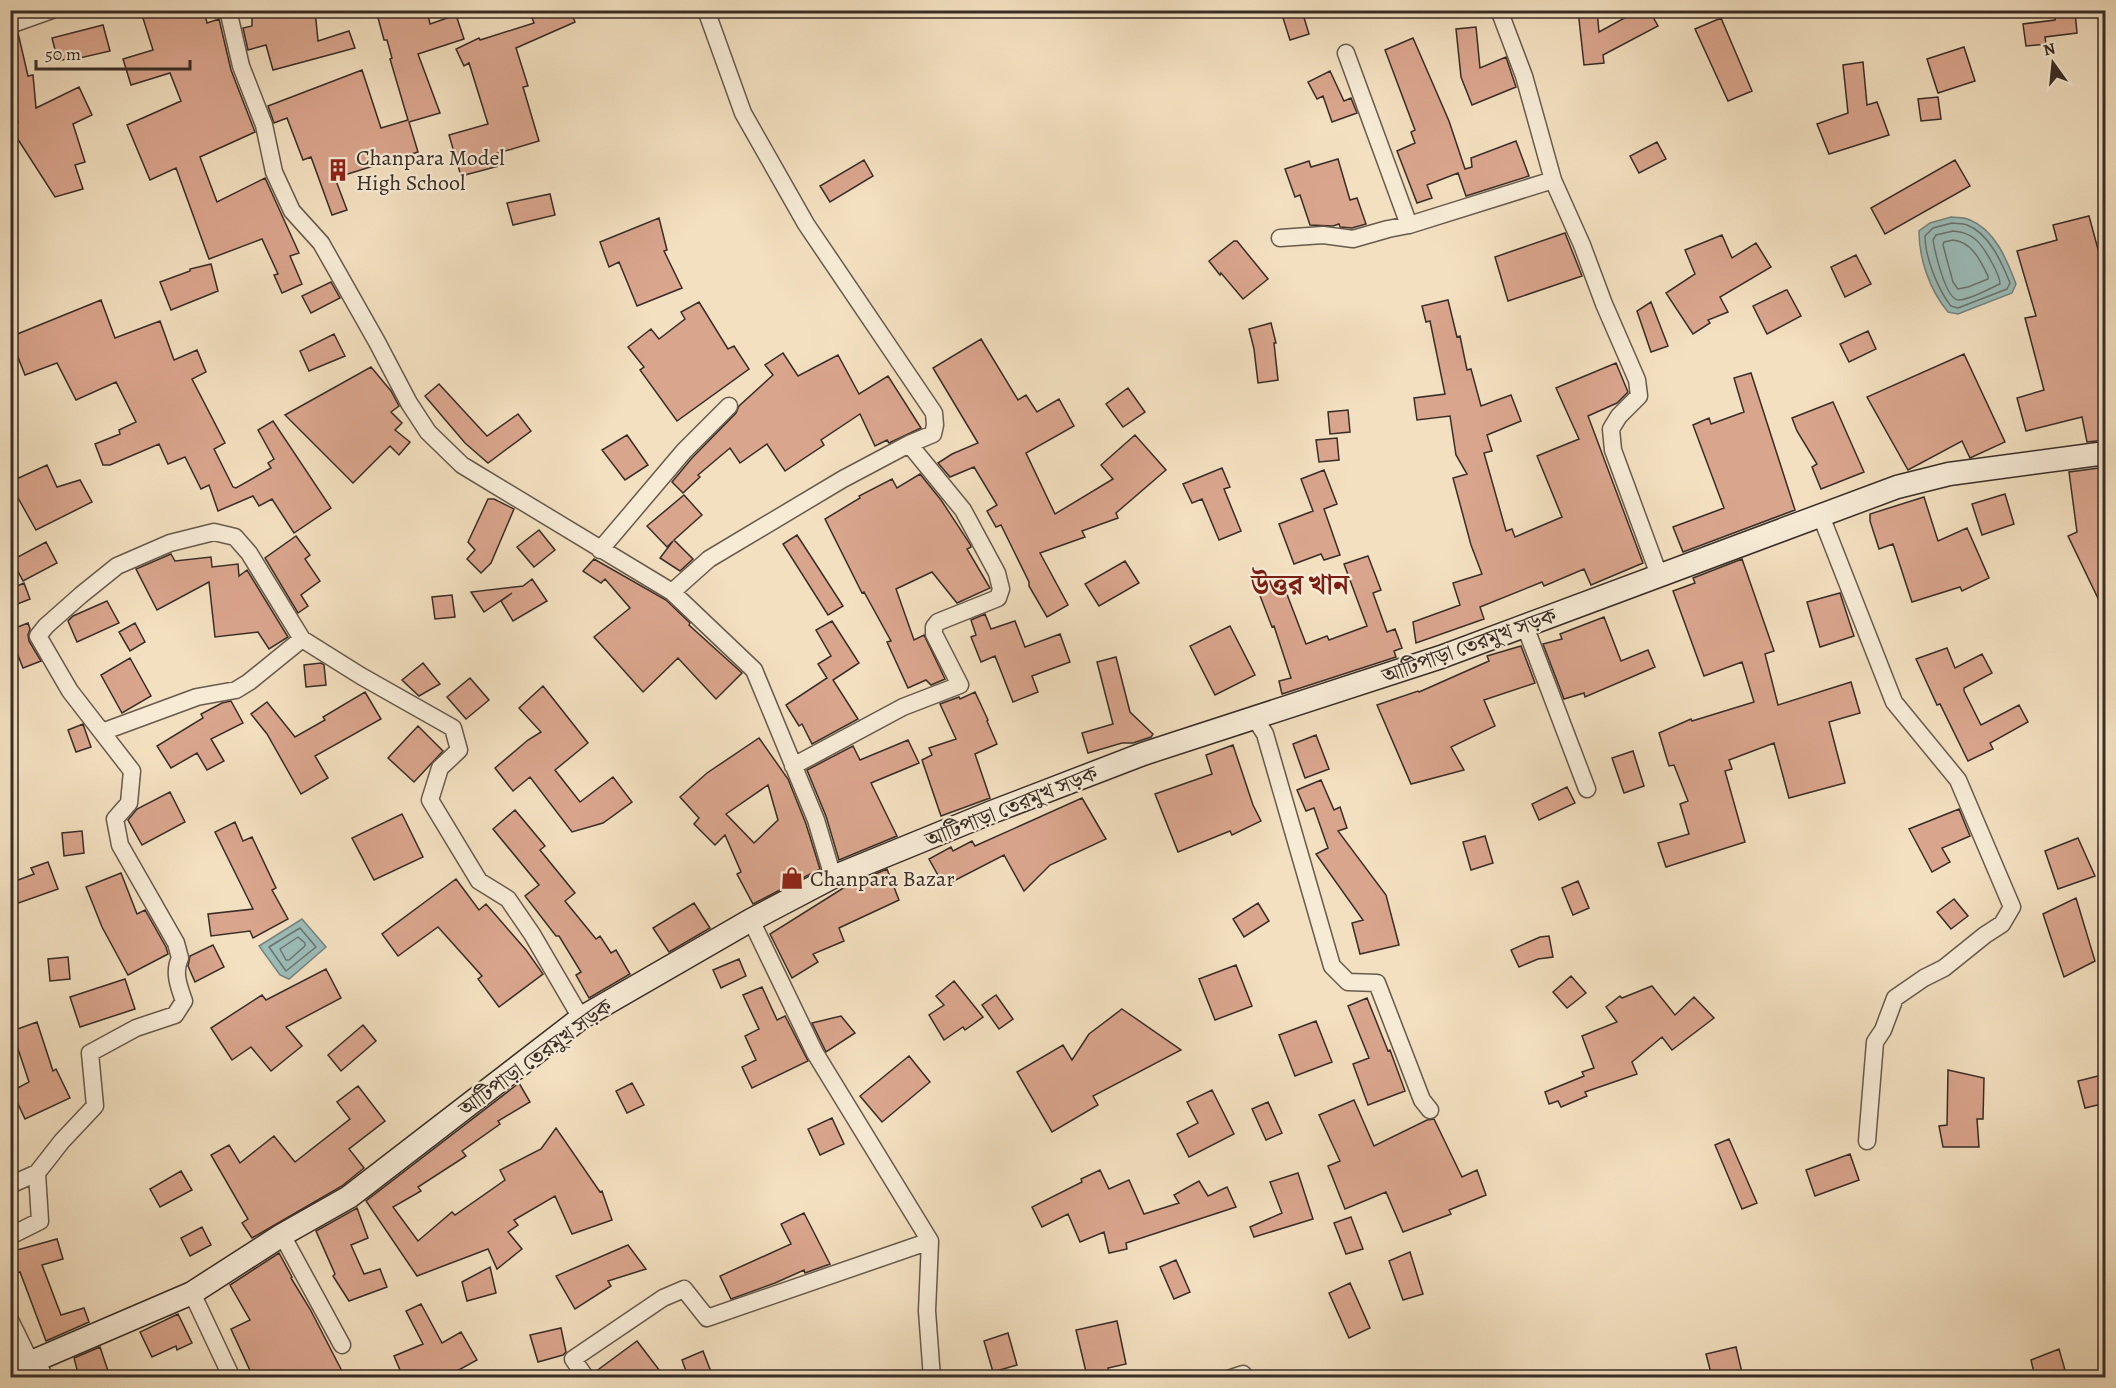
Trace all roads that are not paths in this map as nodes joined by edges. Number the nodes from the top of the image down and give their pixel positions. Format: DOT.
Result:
graph roads {
  1 [pos="52,10"];
  2 [pos="228,10"];
  3 [pos="706,10"];
  4 [pos="1499,10"];
  5 [pos="10,25"];
  6 [pos="1346,53"];
  7 [pos="1553,180"];
  8 [pos="1409,225"];
  9 [pos="1280,238"];
  10 [pos="729,406"];
  11 [pos="909,444"];
  12 [pos="2106,453"];
  13 [pos="1821,516"];
  14 [pos="600,550"];
  15 [pos="1659,575"];
  16 [pos="672,592"];
  17 [pos="1525,626"];
  18 [pos="302,639"];
  19 [pos="1254,717"];
  20 [pos="102,732"];
  21 [pos="793,766"];
  22 [pos="1587,789"];
  23 [pos="833,877"];
  24 [pos="751,920"];
  25 [pos="581,1018"];
  26 [pos="1430,1110"];
  27 [pos="1867,1142"];
  28 [pos="37,1173"];
  29 [pos="10,1185"];
  30 [pos="282,1235"];
  31 [pos="10,1236"];
  32 [pos="930,1241"];
  33 [pos="192,1293"];
  34 [pos="10,1320"];
  35 [pos="342,1345"];
  36 [pos="30,1366"];
  37 [pos="232,1377"];
  38 [pos="586,1377"];
  39 [pos="932,1377"];
  40 [pos="1231,1377"];
  41 [pos="1244,1377"];
  1 -- 5 [label="street"];
  2 -- 14 [label="street"];
  3 -- 11 [label="street"];
  4 -- 7 [label="street"];
  6 -- 8 [label="street"];
  7 -- 8 [label="street"];
  7 -- 15 [label="street"];
  8 -- 9 [label="street"];
  10 -- 14 [label="street"];
  11 -- 16 [label="street"];
  11 -- 21 [label="street"];
  12 -- 13 [label="main road, আটিপাড়া তেরমুখ সড়ক"];
  13 -- 15 [label="main road, আটিপাড়া তেরমুখ সড়ক"];
  13 -- 27 [label="street"];
  14 -- 16 [label="street"];
  15 -- 17 [label="main road, আটিপাড়া তেরমুখ সড়ক"];
  16 -- 21 [label="street"];
  17 -- 19 [label="main road, আটিপাড়া তেরমুখ সড়ক"];
  17 -- 22 [label="street"];
  18 -- 20 [label="street"];
  18 -- 20 [label="street"];
  18 -- 25 [label="street"];
  19 -- 23 [label="main road, আটিপাড়া তেরমুখ সড়ক"];
  19 -- 26 [label="street"];
  20 -- 28 [label="street"];
  21 -- 23 [label="street"];
  23 -- 24 [label="main road, আটিপাড়া তেরমুখ সড়ক"];
  24 -- 25 [label="main road, আটিপাড়া তেরমুখ সড়ক"];
  24 -- 32 [label="street"];
  25 -- 30 [label="main road, আটিপাড়া তেরমুখ সড়ক"];
  28 -- 29 [label="street"];
  28 -- 31 [label="street"];
  30 -- 33 [label="main road, আটিপাড়া তেরমুখ সড়ক"];
  30 -- 35 [label="street"];
  32 -- 38 [label="street"];
  32 -- 39 [label="street"];
  33 -- 36 [label="main road, আটিপাড়া তেরমুখ সড়ক"];
  33 -- 37 [label="street"];
  34 -- 36 [label="street"];
  40 -- 41 [label="street"];
}
